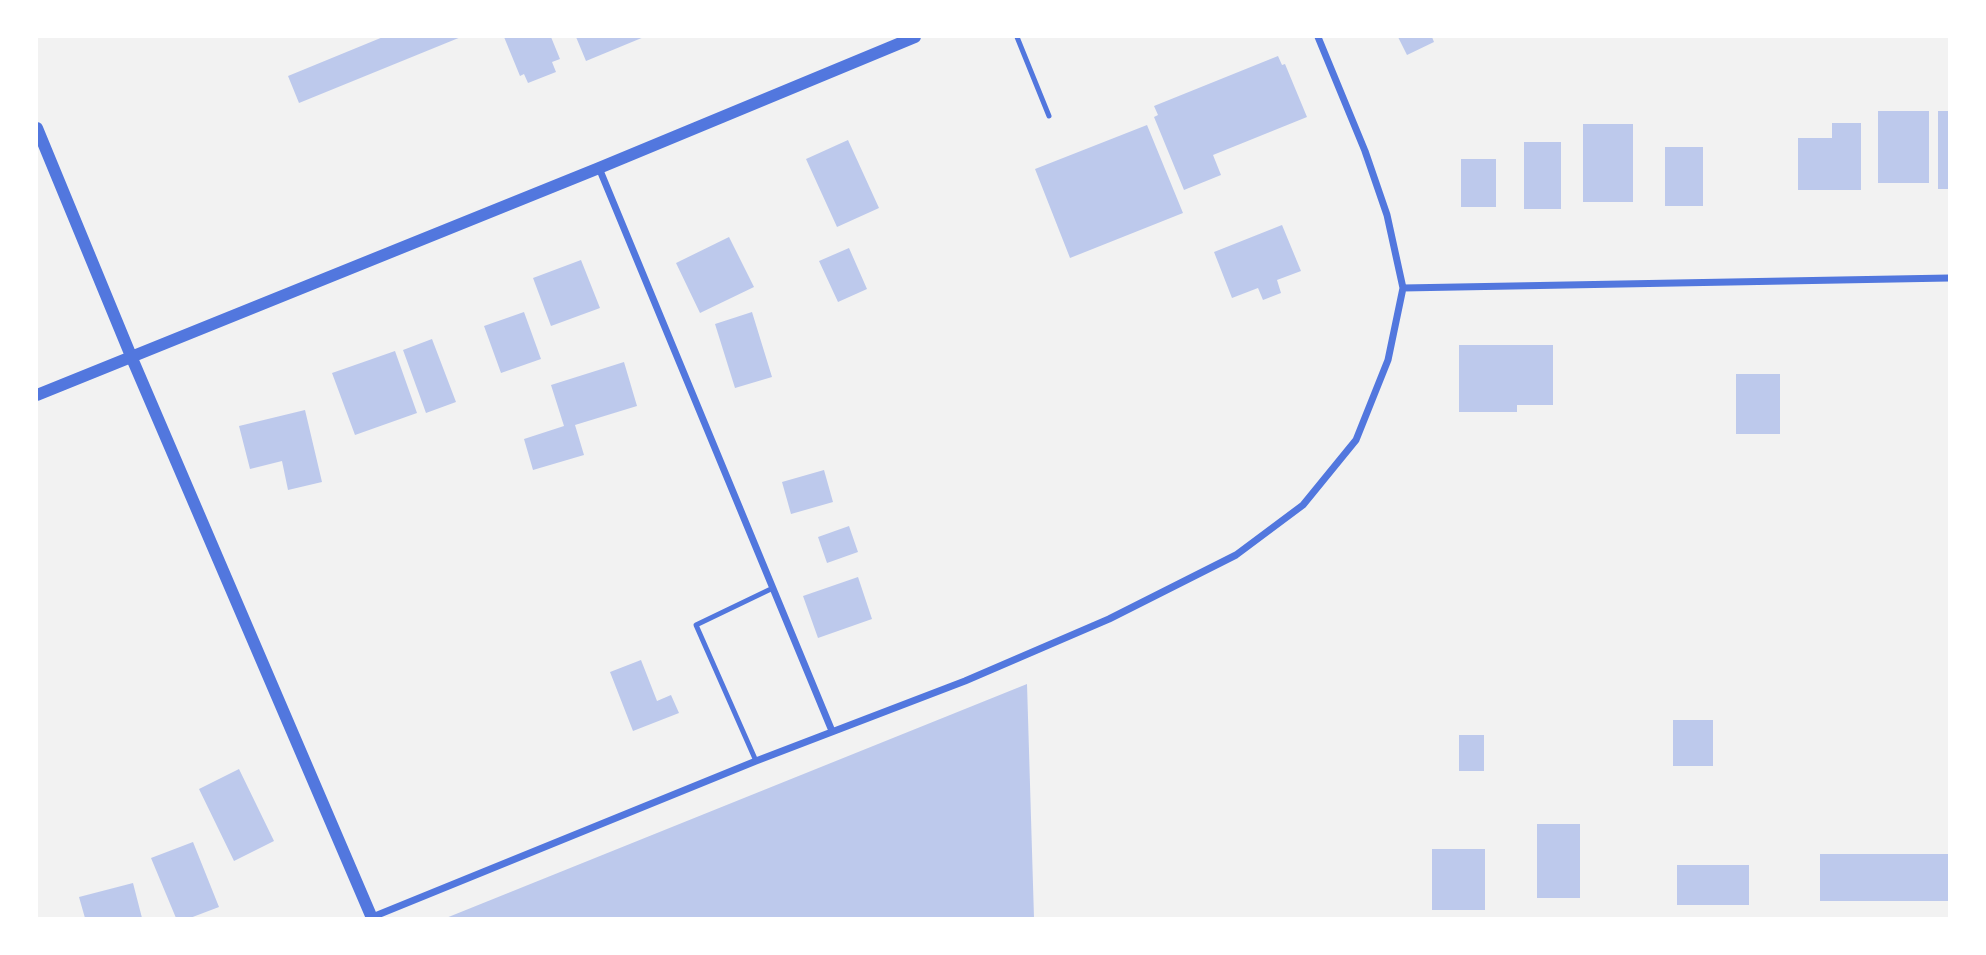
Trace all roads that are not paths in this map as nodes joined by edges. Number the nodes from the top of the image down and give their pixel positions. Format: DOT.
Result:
graph roads {
  1 [pos="915,37"];
  2 [pos="1017,37"];
  3 [pos="1318,37"];
  4 [pos="1049,116"];
  5 [pos="37,128"];
  6 [pos="599,169"];
  7 [pos="1949,278"];
  8 [pos="1403,288"];
  9 [pos="131,356"];
  10 [pos="37,395"];
  11 [pos="773,588"];
  12 [pos="832,731"];
  13 [pos="756,761"];
  14 [pos="371,918"];
  1 -- 6 [label="street"];
  2 -- 4 [label="lane"];
  3 -- 8 [label="street"];
  5 -- 9 [label="street"];
  6 -- 9 [label="street"];
  6 -- 11 [label="street"];
  7 -- 8 [label="street"];
  8 -- 12 [label="street"];
  9 -- 10 [label="street"];
  9 -- 14 [label="street"];
  11 -- 12 [label="street"];
  11 -- 13 [label="lane"];
  12 -- 13 [label="street"];
  13 -- 14 [label="street"];
}
